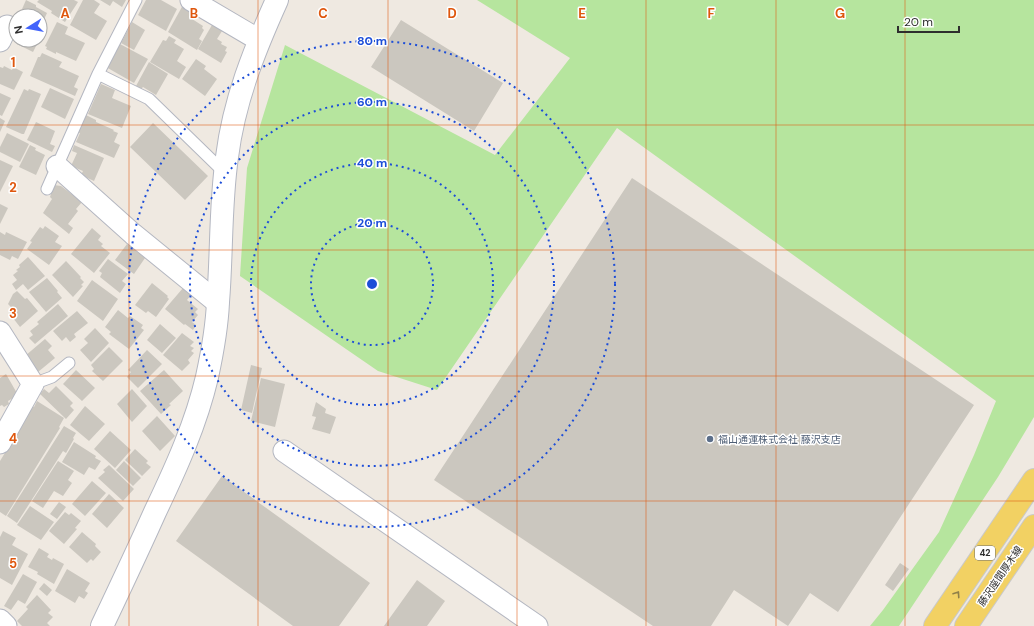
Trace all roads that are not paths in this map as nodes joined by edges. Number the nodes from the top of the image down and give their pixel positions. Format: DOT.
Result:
graph roads {
  1 [pos="136,0"];
  2 [pos="191,0"];
  3 [pos="277,0"];
  4 [pos="258,40"];
  5 [pos="98,74"];
  6 [pos="57,166"];
  7 [pos="225,173"];
  8 [pos="47,189"];
  9 [pos="218,303"];
  10 [pos="0,332"];
  11 [pos="69,363"];
  12 [pos="32,384"];
  13 [pos="0,443"];
  14 [pos="284,451"];
  15 [pos="1034,480"];
  16 [pos="1034,526"];
  17 [pos="0,620"];
  18 [pos="6,626"];
  19 [pos="102,626"];
  20 [pos="537,626"];
  21 [pos="935,626"];
  22 [pos="966,626"];
  1 -- 5 [label="lane"];
  2 -- 4 [label="street"];
  3 -- 4 [label="street"];
  4 -- 7 [label="street"];
  5 -- 6 [label="lane"];
  5 -- 7 [label="lane"];
  6 -- 8 [label="lane"];
  6 -- 9 [label="street"];
  7 -- 9 [label="street"];
  9 -- 19 [label="street"];
  10 -- 12 [label="street"];
  11 -- 12 [label="lane"];
  12 -- 13 [label="street"];
  14 -- 20 [label="street"];
  21 -- 15 [label="main road, 42, one-way"];
  16 -- 22 [label="main road, 藤沢座間厚木線 / 42"];
  17 -- 18 [label="street"];
}
